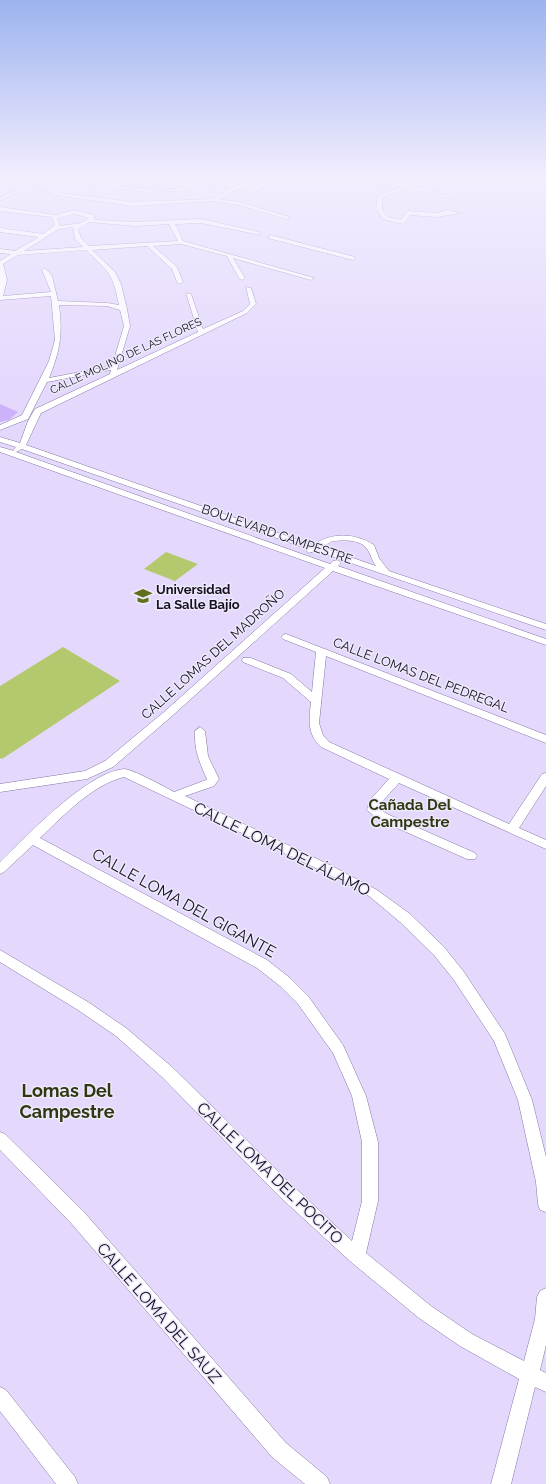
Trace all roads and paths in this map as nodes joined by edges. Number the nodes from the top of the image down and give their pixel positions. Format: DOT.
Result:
graph roads {
  1 [pos="28,246"];
  2 [pos="114,246"];
  3 [pos="151,246"];
  4 [pos="198,246"];
  5 [pos="307,246"];
  6 [pos="87,248"];
  7 [pos="0,251"];
  8 [pos="16,253"];
  9 [pos="228,254"];
  10 [pos="353,258"];
  11 [pos="0,263"];
  12 [pos="45,270"];
  13 [pos="242,278"];
  14 [pos="311,278"];
  15 [pos="180,282"];
  16 [pos="248,288"];
  17 [pos="54,294"];
  18 [pos="188,294"];
  19 [pos="0,297"];
  20 [pos="55,302"];
  21 [pos="70,304"];
  22 [pos="56,309"];
  23 [pos="124,309"];
  24 [pos="201,332"];
  25 [pos="144,360"];
  26 [pos="116,367"];
  27 [pos="42,381"];
  28 [pos="35,399"];
  29 [pos="55,402"];
  30 [pos="0,428"];
  31 [pos="0,439"];
  32 [pos="22,447"];
  33 [pos="0,449"];
  34 [pos="11,453"];
  35 [pos="314,548"];
  36 [pos="342,557"];
  37 [pos="305,558"];
  38 [pos="331,567"];
  39 [pos="386,572"];
  40 [pos="546,627"];
  41 [pos="286,637"];
  42 [pos="546,642"];
  43 [pos="321,651"];
  44 [pos="247,660"];
  45 [pos="315,700"];
  46 [pos="200,731"];
  47 [pos="546,739"];
  48 [pos="546,777"];
  49 [pos="397,778"];
  50 [pos="0,788"];
  51 [pos="174,796"];
  52 [pos="512,829"];
  53 [pos="32,840"];
  54 [pos="546,845"];
  55 [pos="471,856"];
  56 [pos="0,869"];
  57 [pos="0,955"];
  58 [pos="0,1139"];
  59 [pos="546,1204"];
  60 [pos="357,1256"];
  61 [pos="546,1297"];
  62 [pos="538,1378"];
  63 [pos="0,1396"];
  64 [pos="68,1484"];
  65 [pos="320,1484"];
  66 [pos="501,1484"];
  1 -- 8 [label="street"];
  2 -- 6 [label="street"];
  3 -- 15 [label="street"];
  4 -- 9 [label="street"];
  5 -- 10 [label="street"];
  6 -- 8 [label="street"];
  6 -- 23 [label="street"];
  7 -- 8 [label="street"];
  8 -- 11 [label="street"];
  9 -- 13 [label="street"];
  9 -- 14 [label="street"];
  11 -- 19 [label="street"];
  12 -- 17 [label="street"];
  16 -- 24 [label="street, CALLE MOLINO DE LAS FLORES"];
  17 -- 19 [label="street"];
  17 -- 20 [label="street"];
  18 -- 24 [label="street"];
  20 -- 21 [label="street"];
  20 -- 22 [label="street"];
  21 -- 22 [label="street"];
  21 -- 23 [label="street"];
  22 -- 27 [label="street"];
  23 -- 26 [label="street"];
  24 -- 25 [label="street, CALLE MOLINO DE LAS FLORES"];
  25 -- 26 [label="street, CALLE MOLINO DE LAS FLORES"];
  25 -- 26 [label="street"];
  26 -- 27 [label="street"];
  26 -- 29 [label="street, CALLE MOLINO DE LAS FLORES"];
  27 -- 28 [label="street"];
  28 -- 29 [label="street"];
  28 -- 30 [label="street"];
  29 -- 32 [label="street, CALLE MOLINO DE LAS FLORES"];
  31 -- 32 [label="street, BOULEVARD CAMPESTRE"];
  32 -- 34 [label="street"];
  32 -- 35 [label="street, BOULEVARD CAMPESTRE"];
  33 -- 34 [label="street, BOULEVARD CAMPESTRE"];
  34 -- 37 [label="street, BOULEVARD CAMPESTRE"];
  35 -- 36 [label="street, BOULEVARD CAMPESTRE"];
  35 -- 37 [label="street"];
  35 -- 39 [label="street"];
  36 -- 38 [label="street, CALLE LOMAS DEL MADROÑO"];
  36 -- 39 [label="street, BOULEVARD CAMPESTRE"];
  37 -- 38 [label="street, BOULEVARD CAMPESTRE"];
  38 -- 42 [label="street, BOULEVARD CAMPESTRE"];
  38 -- 50 [label="street, CALLE LOMAS DEL MADROÑO"];
  39 -- 40 [label="street, BOULEVARD CAMPESTRE"];
  41 -- 43 [label="street, CALLE LOMAS DEL PEDREGAL"];
  43 -- 45 [label="street"];
  43 -- 47 [label="street, CALLE LOMAS DEL PEDREGAL"];
  44 -- 45 [label="street"];
  45 -- 49 [label="street"];
  46 -- 51 [label="street"];
  48 -- 52 [label="street"];
  49 -- 52 [label="street"];
  49 -- 55 [label="street"];
  51 -- 53 [label="street, CALLE LOMA DEL ÁLAMO"];
  51 -- 59 [label="street, CALLE LOMA DEL ÁLAMO"];
  52 -- 54 [label="street"];
  53 -- 56 [label="street"];
  53 -- 60 [label="street, CALLE LOMA DEL GIGANTE"];
  57 -- 60 [label="street, CALLE LOMA DEL POCITO"];
  58 -- 65 [label="street, CALLE LOMA DEL SAUZ"];
  60 -- 62 [label="street, CALLE LOMA DEL POCITO"];
  61 -- 62 [label="street"];
  62 -- 66 [label="street"];
  63 -- 64 [label="street"];
}
